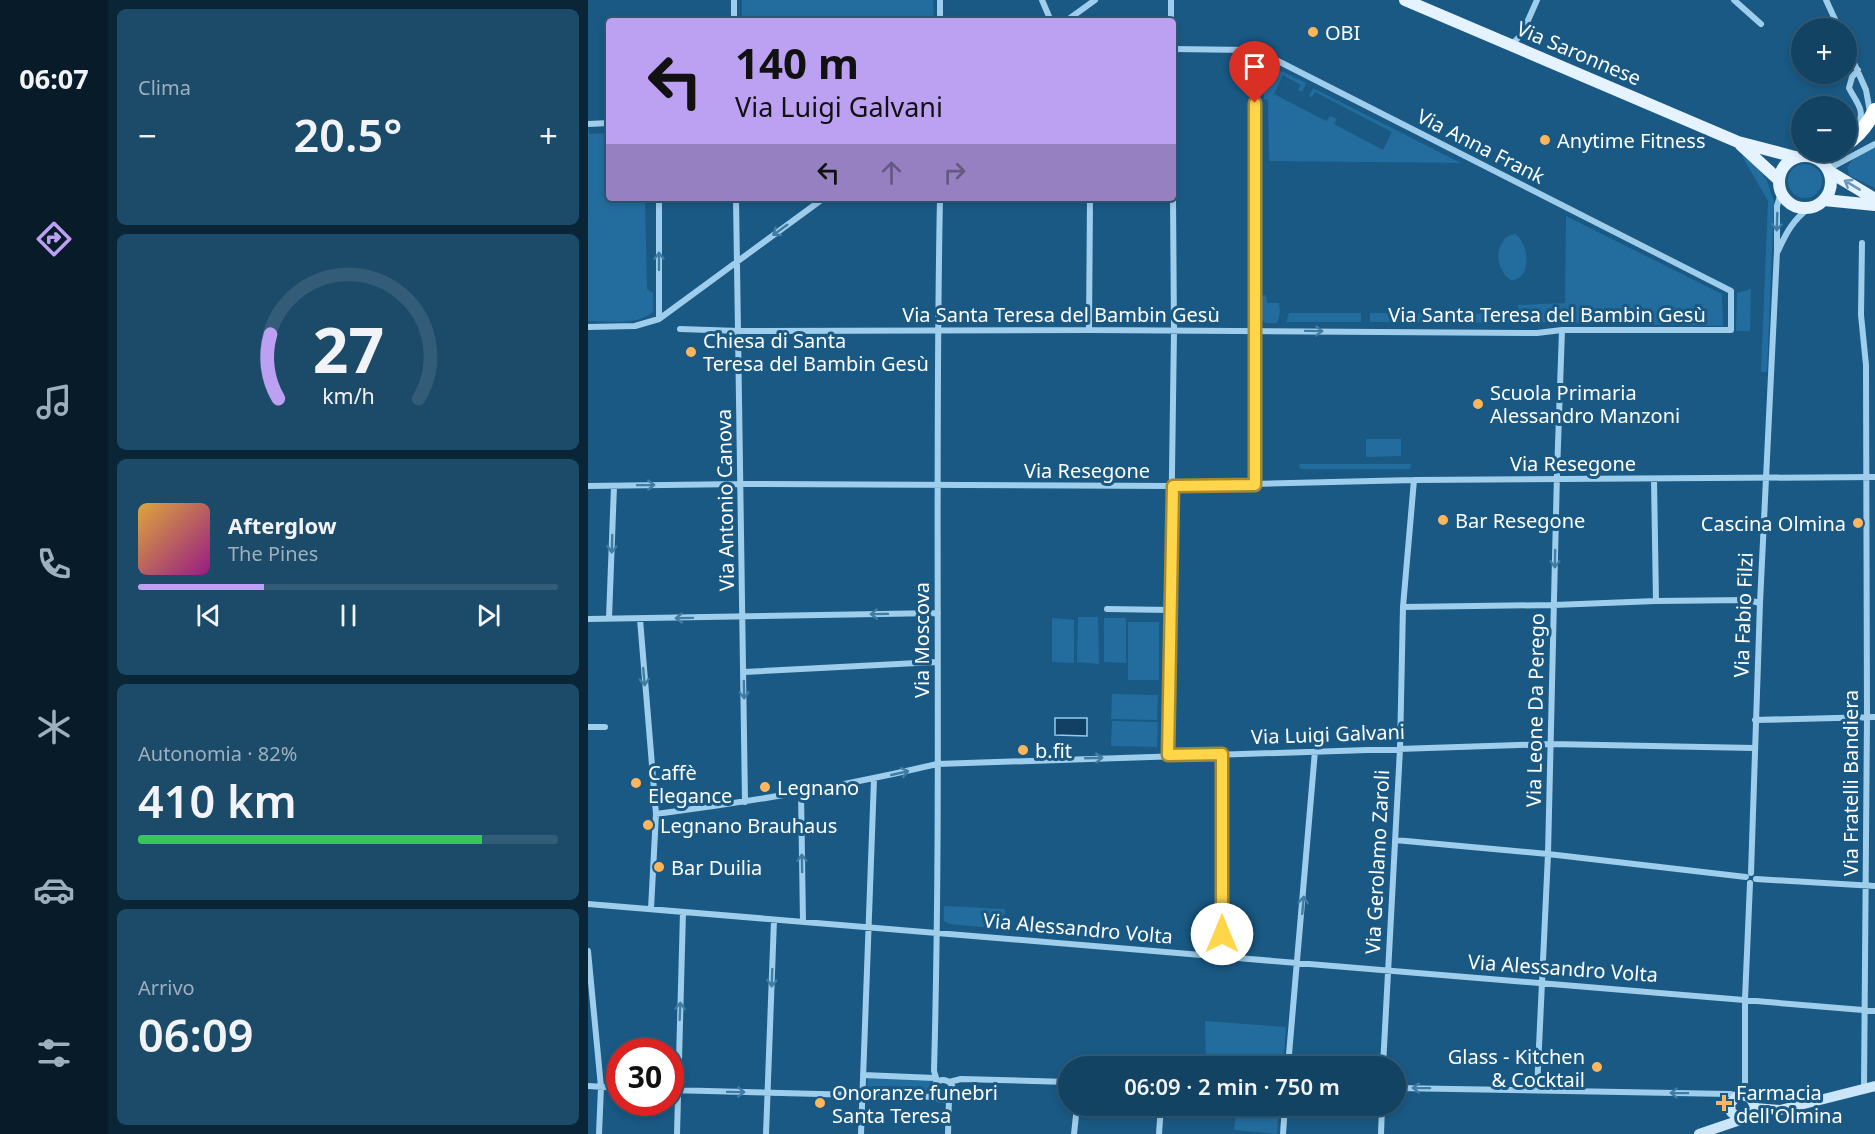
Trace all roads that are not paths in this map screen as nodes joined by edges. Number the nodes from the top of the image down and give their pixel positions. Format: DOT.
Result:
graph roads {
  1 [pos="734,0"];
  2 [pos="940,0"];
  3 [pos="1042,0"];
  4 [pos="1095,0"];
  5 [pos="1171,0"];
  6 [pos="1405,0"];
  7 [pos="1537,0"];
  8 [pos="1734,0"];
  9 [pos="1826,0"];
  10 [pos="1417,3"];
  11 [pos="734,18"];
  12 [pos="940,18"];
  13 [pos="1050,18"];
  14 [pos="1070,18"];
  15 [pos="1171,18"];
  16 [pos="1834,18"];
  17 [pos="1761,24"];
  18 [pos="1511,45"];
  19 [pos="1176,49"];
  20 [pos="1256,52"];
  21 [pos="1858,70"];
  22 [pos="1854,96"];
  23 [pos="1857,101"];
  24 [pos="1875,110"];
  25 [pos="606,123"];
  26 [pos="1868,123"];
  27 [pos="588,124"];
  28 [pos="1857,127"];
  29 [pos="1857,136"];
  30 [pos="1738,142"];
  31 [pos="1875,144"];
  32 [pos="1791,156"];
  33 [pos="1791,160"];
  34 [pos="1822,162"];
  35 [pos="1829,170"];
  36 [pos="1780,186"];
  37 [pos="1875,199"];
  38 [pos="1824,200"];
  39 [pos="659,201"];
  40 [pos="736,201"];
  41 [pos="820,201"];
  42 [pos="940,201"];
  43 [pos="1090,201"];
  44 [pos="1173,201"];
  45 [pos="1875,205"];
  46 [pos="1809,208"];
  47 [pos="1862,243"];
  48 [pos="1777,251"];
  49 [pos="737,261"];
  50 [pos="659,319"];
  51 [pos="588,327"];
  52 [pos="680,328"];
  53 [pos="937,330"];
  54 [pos="1089,330"];
  55 [pos="1174,330"];
  56 [pos="1562,330"];
  57 [pos="1731,330"];
  58 [pos="739,331"];
  59 [pos="1255,331"];
  60 [pos="1867,477"];
  61 [pos="1875,477"];
  62 [pos="1557,479"];
  63 [pos="1654,479"];
  64 [pos="1766,479"];
  65 [pos="1414,480"];
  66 [pos="741,484"];
  67 [pos="1255,485"];
  68 [pos="588,486"];
  69 [pos="614,486"];
  70 [pos="938,486"];
  71 [pos="1173,486"];
  72 [pos="1656,600"];
  73 [pos="1760,603"];
  74 [pos="1554,605"];
  75 [pos="1403,607"];
  76 [pos="1107,609"];
  77 [pos="1171,610"];
  78 [pos="938,613"];
  79 [pos="743,617"];
  80 [pos="609,618"];
  81 [pos="588,619"];
  82 [pos="640,619"];
  83 [pos="937,662"];
  84 [pos="744,672"];
  85 [pos="1867,717"];
  86 [pos="1875,717"];
  87 [pos="1755,720"];
  88 [pos="605,726"];
  89 [pos="588,727"];
  90 [pos="1551,744"];
  91 [pos="1754,748"];
  92 [pos="1400,749"];
  93 [pos="1315,751"];
  94 [pos="1222,754"];
  95 [pos="1168,755"];
  96 [pos="937,764"];
  97 [pos="874,778"];
  98 [pos="801,792"];
  99 [pos="746,802"];
  100 [pos="656,814"];
  101 [pos="1395,840"];
  102 [pos="1548,854"];
  103 [pos="1748,875"];
  104 [pos="1756,879"];
  105 [pos="1750,883"];
  106 [pos="1867,886"];
  107 [pos="1875,886"];
  108 [pos="588,904"];
  109 [pos="651,909"];
  110 [pos="683,912"];
  111 [pos="774,920"];
  112 [pos="803,922"];
  113 [pos="870,928"];
  114 [pos="938,933"];
  115 [pos="588,951"];
  116 [pos="1222,957"];
  117 [pos="1298,963"];
  118 [pos="1388,971"];
  119 [pos="1541,983"];
  120 [pos="1745,999"];
  121 [pos="1865,1010"];
  122 [pos="1875,1011"];
  123 [pos="677,1038"];
  124 [pos="1289,1056"];
  125 [pos="1384,1056"];
  126 [pos="863,1075"];
  127 [pos="936,1080"];
  128 [pos="949,1082"];
  129 [pos="1058,1082"];
  130 [pos="588,1086"];
  131 [pos="601,1087"];
  132 [pos="606,1087"];
  133 [pos="1406,1088"];
  134 [pos="1870,1088"];
  135 [pos="1537,1089"];
  136 [pos="684,1090"];
  137 [pos="768,1092"];
  138 [pos="862,1095"];
  139 [pos="1741,1095"];
  140 [pos="935,1097"];
  141 [pos="949,1098"];
  142 [pos="1730,1107"];
  143 [pos="1755,1108"];
  144 [pos="676,1116"];
  145 [pos="1076,1116"];
  146 [pos="1160,1116"];
  147 [pos="1284,1116"];
  148 [pos="1382,1116"];
  149 [pos="1740,1119"];
  150 [pos="1716,1129"];
  151 [pos="599,1134"];
  152 [pos="677,1134"];
  153 [pos="766,1134"];
  154 [pos="861,1134"];
  155 [pos="948,1134"];
  156 [pos="1074,1134"];
  157 [pos="1159,1134"];
  158 [pos="1283,1134"];
  159 [pos="1381,1134"];
  160 [pos="1699,1134"];
  1 -- 11 [label="street"];
  2 -- 12 [label="street"];
  3 -- 13 [label="street"];
  4 -- 14 [label="street"];
  5 -- 15 [label="street"];
  6 -- 10 [label="main road, Via Saronnese"];
  7 -- 18 [label="street"];
  8 -- 17 [label="street"];
  9 -- 16 [label="street"];
  10 -- 18 [label="main road, Via Saronnese"];
  18 -- 30 [label="main road, Via Saronnese"];
  19 -- 20 [label="street, Via Anna Frank"];
  20 -- 57 [label="street, Via Anna Frank"];
  20 -- 59 [label="street"];
  21 -- 22 [label="street"];
  21 -- 26 [label="street"];
  23 -- 28 [label="street"];
  24 -- 26 [label="highway"];
  25 -- 27 [label="street"];
  26 -- 29 [label="highway"];
  30 -- 32 [label="main road, Via Saronnese"];
  30 -- 36 [label="main road, Via Saronnese"];
  31 -- 35 [label="street"];
  33 -- 36 [label="main road"];
  34 -- 35 [label="main road"];
  37 -- 35 [label="main road, one-way"];
  35 -- 38 [label="main road"];
  36 -- 46 [label="main road, Via Saronnese"];
  36 -- 48 [label="street, Via Fabio Filzi, one-way"];
  38 -- 45 [label="main road"];
  38 -- 46 [label="main road"];
  50 -- 39 [label="street, one-way"];
  40 -- 49 [label="street, Via Antonio Canova"];
  41 -- 49 [label="street, one-way"];
  42 -- 53 [label="street, Via Moscova"];
  43 -- 54 [label="street"];
  44 -- 55 [label="street"];
  46 -- 48 [label="street, Via Fabio Filzi"];
  47 -- 60 [label="street, Via Fratelli Bandiera"];
  48 -- 64 [label="street, Via Fabio Filzi"];
  49 -- 50 [label="street"];
  49 -- 58 [label="street, Via Antonio Canova"];
  50 -- 51 [label="street"];
  52 -- 58 [label="street, Via Santa Teresa del Bambin Gesù"];
  53 -- 54 [label="street, Via Santa Teresa del Bambin Gesù"];
  53 -- 58 [label="street, Via Santa Teresa del Bambin Gesù"];
  53 -- 70 [label="street, Via Moscova"];
  54 -- 55 [label="street, Via Santa Teresa del Bambin Gesù"];
  55 -- 59 [label="street, Via Santa Teresa del Bambin Gesù"];
  55 -- 71 [label="street"];
  56 -- 57 [label="street, Via Santa Teresa del Bambin Gesù"];
  59 -- 56 [label="street, Via Santa Teresa del Bambin Gesù, one-way"];
  56 -- 62 [label="street, Via Leone Da Perego"];
  58 -- 66 [label="street, Via Antonio Canova"];
  59 -- 67 [label="street"];
  60 -- 61 [label="street, Via Resegone"];
  60 -- 64 [label="street, Via Resegone"];
  60 -- 85 [label="street, Via Fratelli Bandiera"];
  62 -- 63 [label="street, Via Resegone"];
  62 -- 65 [label="street, Via Resegone"];
  62 -- 74 [label="street, Via Leone Da Perego, one-way"];
  63 -- 64 [label="street, Via Resegone"];
  63 -- 72 [label="street"];
  64 -- 73 [label="street, Via Fabio Filzi"];
  65 -- 67 [label="street, Via Resegone"];
  65 -- 75 [label="street, Via Gerolamo Zaroli"];
  69 -- 66 [label="street, Via Resegone, one-way"];
  66 -- 70 [label="street, Via Resegone"];
  66 -- 79 [label="street, Via Antonio Canova"];
  67 -- 71 [label="street, Via Resegone"];
  68 -- 69 [label="street, Via Resegone"];
  69 -- 80 [label="street, one-way"];
  70 -- 71 [label="street, Via Resegone"];
  70 -- 78 [label="street, Via Moscova"];
  71 -- 77 [label="street"];
  72 -- 73 [label="street"];
  72 -- 74 [label="street"];
  73 -- 87 [label="street, Via Fabio Filzi"];
  74 -- 75 [label="street"];
  74 -- 90 [label="street, Via Leone Da Perego"];
  75 -- 92 [label="street, Via Gerolamo Zaroli"];
  76 -- 77 [label="street"];
  77 -- 95 [label="street"];
  78 -- 79 [label="street, one-way"];
  78 -- 83 [label="street, Via Moscova"];
  79 -- 82 [label="street, one-way"];
  79 -- 84 [label="street, Via Antonio Canova"];
  80 -- 81 [label="street"];
  80 -- 82 [label="street"];
  82 -- 100 [label="street, one-way"];
  83 -- 84 [label="street"];
  83 -- 96 [label="street, Via Moscova"];
  84 -- 99 [label="street, Via Antonio Canova, one-way"];
  85 -- 86 [label="street"];
  85 -- 87 [label="street"];
  85 -- 106 [label="street, Via Fratelli Bandiera"];
  87 -- 91 [label="street, Via Fabio Filzi"];
  88 -- 89 [label="street"];
  90 -- 91 [label="street, Via Luigi Galvani"];
  90 -- 92 [label="street, Via Luigi Galvani"];
  90 -- 102 [label="street, Via Leone Da Perego"];
  91 -- 103 [label="street, Via Fabio Filzi"];
  92 -- 93 [label="street, Via Luigi Galvani"];
  92 -- 101 [label="street, Via Gerolamo Zaroli"];
  93 -- 94 [label="street, Via Luigi Galvani"];
  117 -- 93 [label="street, one-way"];
  94 -- 95 [label="street, Via Luigi Galvani"];
  94 -- 116 [label="street"];
  96 -- 95 [label="street, Via Luigi Galvani, one-way"];
  97 -- 96 [label="street, Via Luigi Galvani, one-way"];
  96 -- 114 [label="street, Via Moscova"];
  97 -- 98 [label="street, Via Luigi Galvani"];
  97 -- 113 [label="street"];
  98 -- 99 [label="street, Via Luigi Galvani"];
  112 -- 98 [label="street, one-way"];
  99 -- 100 [label="street, Via Luigi Galvani"];
  100 -- 109 [label="street"];
  101 -- 102 [label="street"];
  101 -- 118 [label="street, Via Gerolamo Zaroli"];
  102 -- 103 [label="street"];
  102 -- 119 [label="street, Via Leone Da Perego"];
  103 -- 104 [label="street"];
  103 -- 105 [label="street"];
  104 -- 105 [label="street"];
  104 -- 106 [label="street"];
  105 -- 120 [label="street"];
  106 -- 107 [label="street"];
  106 -- 121 [label="street, Via Fratelli Bandiera"];
  108 -- 109 [label="street, Via Alessandro Volta"];
  109 -- 110 [label="street, Via Alessandro Volta"];
  110 -- 111 [label="street, Via Alessandro Volta"];
  123 -- 110 [label="street, one-way"];
  111 -- 112 [label="street, Via Alessandro Volta"];
  111 -- 137 [label="street, one-way"];
  112 -- 113 [label="street, Via Alessandro Volta"];
  113 -- 114 [label="street, Via Alessandro Volta"];
  113 -- 126 [label="street"];
  114 -- 116 [label="street, Via Alessandro Volta"];
  114 -- 127 [label="street, Via Moscova"];
  115 -- 131 [label="street"];
  116 -- 117 [label="street, Via Alessandro Volta"];
  117 -- 118 [label="street, Via Alessandro Volta"];
  117 -- 124 [label="street"];
  118 -- 119 [label="street, Via Alessandro Volta"];
  118 -- 125 [label="street, Via Gerolamo Zaroli"];
  119 -- 120 [label="street, Via Alessandro Volta"];
  119 -- 135 [label="street, Via Leone Da Perego"];
  120 -- 121 [label="street, Via Alessandro Volta"];
  120 -- 139 [label="street"];
  121 -- 122 [label="street, Via Alessandro Volta"];
  121 -- 134 [label="street, Via Fratelli Bandiera"];
  126 -- 127 [label="street"];
  126 -- 138 [label="street"];
  127 -- 128 [label="street"];
  127 -- 140 [label="street"];
  128 -- 129 [label="street"];
  128 -- 141 [label="street"];
  130 -- 131 [label="street"];
  131 -- 132 [label="street"];
  131 -- 151 [label="street"];
  135 -- 133 [label="street, one-way"];
  134 -- 143 [label="street"];
  139 -- 135 [label="street, one-way"];
  136 -- 137 [label="street, one-way"];
  137 -- 138 [label="street"];
  137 -- 153 [label="street"];
  138 -- 140 [label="street"];
  138 -- 154 [label="street"];
  139 -- 142 [label="street"];
  139 -- 143 [label="street"];
  140 -- 141 [label="street"];
  141 -- 155 [label="street"];
  142 -- 149 [label="street"];
  142 -- 150 [label="street"];
  143 -- 149 [label="street"];
  144 -- 152 [label="street"];
  145 -- 156 [label="street"];
  146 -- 157 [label="street"];
  147 -- 158 [label="street"];
  148 -- 159 [label="street"];
  149 -- 150 [label="street"];
  150 -- 160 [label="street"];
}
